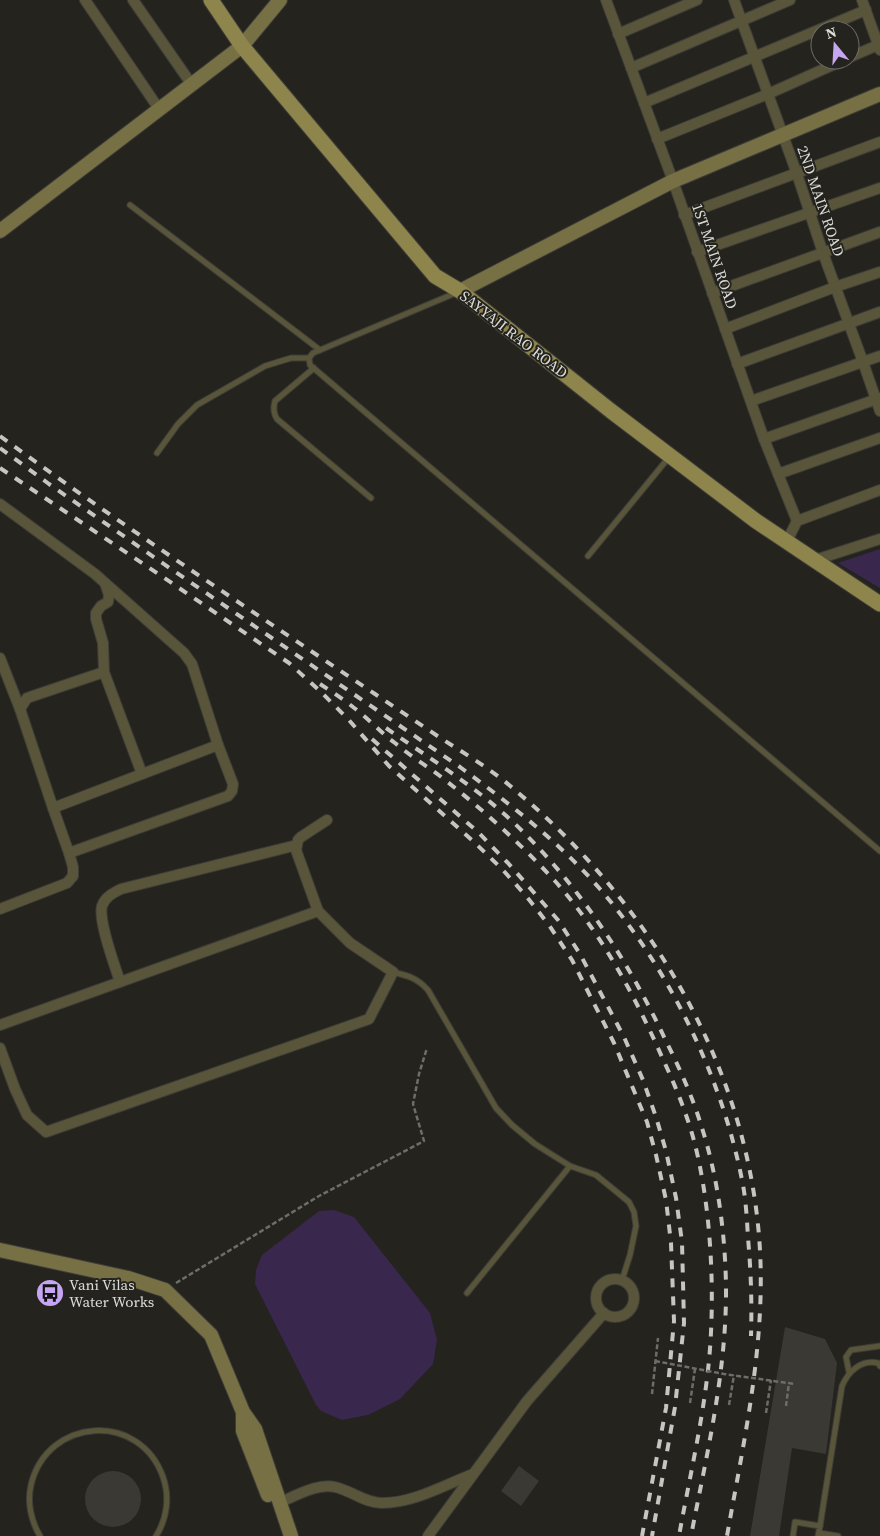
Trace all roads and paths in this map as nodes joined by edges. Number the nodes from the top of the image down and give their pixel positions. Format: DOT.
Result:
graph roads {
  1 [pos="85,0"];
  2 [pos="133,0"];
  3 [pos="211,0"];
  4 [pos="280,0"];
  5 [pos="606,0"];
  6 [pos="696,0"];
  7 [pos="734,0"];
  8 [pos="790,0"];
  9 [pos="864,5"];
  10 [pos="742,21"];
  11 [pos="618,34"];
  12 [pos="242,46"];
  13 [pos="879,48"];
  14 [pos="860,54"];
  15 [pos="754,57"];
  16 [pos="631,68"];
  17 [pos="822,70"];
  18 [pos="192,85"];
  19 [pos="768,94"];
  20 [pos="880,94"];
  21 [pos="644,103"];
  22 [pos="160,109"];
  23 [pos="782,135"];
  24 [pos="657,139"];
  25 [pos="880,142"];
  26 [pos="797,174"];
  27 [pos="673,182"];
  28 [pos="880,188"];
  29 [pos="130,205"];
  30 [pos="809,214"];
  31 [pos="684,215"];
  32 [pos="0,231"];
  33 [pos="880,232"];
  34 [pos="698,252"];
  35 [pos="822,253"];
  36 [pos="880,272"];
  37 [pos="835,287"];
  38 [pos="460,291"];
  39 [pos="712,293"];
  40 [pos="880,312"];
  41 [pos="848,323"];
  42 [pos="724,329"];
  43 [pos="320,350"];
  44 [pos="880,356"];
  45 [pos="309,358"];
  46 [pos="863,362"];
  47 [pos="737,364"];
  48 [pos="314,368"];
  49 [pos="878,398"];
  50 [pos="751,401"];
  51 [pos="880,411"];
  52 [pos="880,438"];
  53 [pos="764,440"];
  54 [pos="157,453"];
  55 [pos="670,456"];
  56 [pos="778,474"];
  57 [pos="880,490"];
  58 [pos="370,498"];
  59 [pos="0,504"];
  60 [pos="797,522"];
  61 [pos="880,539"];
  62 [pos="787,541"];
  63 [pos="588,556"];
  64 [pos="814,560"];
  65 [pos="105,582"];
  66 [pos="880,604"];
  67 [pos="0,658"];
  68 [pos="104,672"];
  69 [pos="20,709"];
  70 [pos="218,745"];
  71 [pos="142,774"];
  72 [pos="53,808"];
  73 [pos="327,820"];
  74 [pos="297,845"];
  75 [pos="880,851"];
  76 [pos="69,853"];
  77 [pos="0,909"];
  78 [pos="318,911"];
  79 [pos="393,972"];
  80 [pos="120,982"];
  81 [pos="0,1025"];
  82 [pos="0,1048"];
  83 [pos="427,1048"];
  84 [pos="570,1166"];
  85 [pos="1,1248"];
  86 [pos="622,1280"];
  87 [pos="164,1290"];
  88 [pos="466,1293"];
  89 [pos="604,1313"];
  90 [pos="658,1338"];
  91 [pos="880,1346"];
  92 [pos="656,1361"];
  93 [pos="880,1366"];
  94 [pos="695,1369"];
  95 [pos="849,1372"];
  96 [pos="734,1376"];
  97 [pos="771,1380"];
  98 [pos="789,1383"];
  99 [pos="795,1384"];
  100 [pos="652,1394"];
  101 [pos="690,1403"];
  102 [pos="729,1405"];
  103 [pos="786,1406"];
  104 [pos="243,1412"];
  105 [pos="766,1414"];
  106 [pos="474,1473"];
  107 [pos="280,1502"];
  108 [pos="820,1526"];
  109 [pos="818,1534"];
  110 [pos="40,1536"];
  111 [pos="156,1536"];
  112 [pos="282,1536"];
  113 [pos="291,1536"];
  114 [pos="428,1536"];
  115 [pos="793,1536"];
  116 [pos="838,1536"];
  1 -- 22 [label="street"];
  2 -- 18 [label="street"];
  3 -- 12 [label="main road, SAYYAJI RAO ROAD"];
  4 -- 12 [label="street"];
  5 -- 11 [label="street, 1ST MAIN ROAD"];
  6 -- 11 [label="street"];
  7 -- 10 [label="street, 2ND MAIN ROAD"];
  8 -- 10 [label="street"];
  9 -- 13 [label="street"];
  9 -- 15 [label="street"];
  10 -- 15 [label="street, 2ND MAIN ROAD"];
  10 -- 16 [label="street"];
  11 -- 16 [label="street, 1ST MAIN ROAD"];
  12 -- 18 [label="street"];
  12 -- 38 [label="main road, SAYYAJI RAO ROAD"];
  13 -- 14 [label="street"];
  15 -- 19 [label="street, 2ND MAIN ROAD"];
  15 -- 21 [label="street"];
  16 -- 21 [label="street, 1ST MAIN ROAD"];
  17 -- 19 [label="street"];
  18 -- 22 [label="street"];
  19 -- 23 [label="street, 2ND MAIN ROAD"];
  19 -- 24 [label="street"];
  20 -- 23 [label="street"];
  21 -- 24 [label="street, 1ST MAIN ROAD"];
  22 -- 32 [label="street"];
  23 -- 26 [label="street, 2ND MAIN ROAD"];
  23 -- 27 [label="street"];
  24 -- 27 [label="street, 1ST MAIN ROAD"];
  25 -- 26 [label="street"];
  26 -- 30 [label="street, 2ND MAIN ROAD"];
  26 -- 31 [label="street"];
  27 -- 31 [label="street, 1ST MAIN ROAD"];
  27 -- 38 [label="street"];
  28 -- 30 [label="street"];
  29 -- 43 [label="lane"];
  30 -- 34 [label="street"];
  30 -- 35 [label="street, 2ND MAIN ROAD"];
  31 -- 34 [label="street, 1ST MAIN ROAD"];
  33 -- 35 [label="street"];
  34 -- 39 [label="street, 1ST MAIN ROAD"];
  35 -- 37 [label="street, 2ND MAIN ROAD"];
  35 -- 39 [label="street"];
  36 -- 37 [label="street"];
  37 -- 41 [label="street, 2ND MAIN ROAD"];
  37 -- 42 [label="street"];
  38 -- 43 [label="lane"];
  38 -- 55 [label="main road, SAYYAJI RAO ROAD"];
  39 -- 42 [label="street, 1ST MAIN ROAD"];
  40 -- 41 [label="street"];
  41 -- 46 [label="street, 2ND MAIN ROAD"];
  41 -- 47 [label="street"];
  42 -- 47 [label="street, 1ST MAIN ROAD"];
  43 -- 45 [label="lane"];
  44 -- 46 [label="street"];
  45 -- 48 [label="lane"];
  45 -- 54 [label="lane"];
  46 -- 49 [label="street, 2ND MAIN ROAD"];
  46 -- 50 [label="street"];
  47 -- 50 [label="street, 1ST MAIN ROAD"];
  48 -- 58 [label="lane"];
  48 -- 75 [label="lane"];
  49 -- 51 [label="street, 2ND MAIN ROAD"];
  49 -- 53 [label="street"];
  50 -- 53 [label="street, 1ST MAIN ROAD"];
  52 -- 56 [label="street"];
  53 -- 56 [label="street, 1ST MAIN ROAD"];
  55 -- 62 [label="main road, SAYYAJI RAO ROAD"];
  55 -- 63 [label="lane"];
  56 -- 60 [label="street, 1ST MAIN ROAD"];
  57 -- 60 [label="street"];
  59 -- 65 [label="street"];
  60 -- 62 [label="street"];
  61 -- 64 [label="street"];
  62 -- 64 [label="main road, SAYYAJI RAO ROAD"];
  64 -- 66 [label="main road, SAYYAJI RAO ROAD"];
  65 -- 68 [label="street"];
  65 -- 70 [label="street"];
  67 -- 69 [label="street"];
  68 -- 69 [label="street"];
  68 -- 71 [label="street"];
  69 -- 72 [label="street"];
  70 -- 71 [label="street"];
  70 -- 76 [label="street"];
  71 -- 72 [label="street"];
  72 -- 76 [label="street"];
  73 -- 74 [label="street"];
  74 -- 78 [label="street"];
  74 -- 80 [label="street"];
  76 -- 77 [label="street"];
  78 -- 79 [label="street"];
  78 -- 80 [label="street"];
  79 -- 82 [label="street"];
  79 -- 84 [label="lane"];
  80 -- 81 [label="street"];
  83 -- 87 [label="path"];
  84 -- 86 [label="lane"];
  84 -- 88 [label="lane"];
  85 -- 87 [label="street"];
  86 -- 89 [label="street"];
  86 -- 89 [label="street"];
  87 -- 104 [label="street"];
  89 -- 106 [label="street"];
  90 -- 92 [label="path"];
  91 -- 95 [label="lane"];
  92 -- 94 [label="path, bridge"];
  92 -- 100 [label="path"];
  93 -- 95 [label="lane"];
  94 -- 96 [label="path, bridge"];
  94 -- 101 [label="path"];
  95 -- 108 [label="lane"];
  96 -- 97 [label="path, bridge"];
  96 -- 102 [label="path"];
  97 -- 98 [label="path, bridge"];
  97 -- 105 [label="path"];
  98 -- 99 [label="path, bridge"];
  98 -- 103 [label="path"];
  104 -- 107 [label="street"];
  104 -- 112 [label="street"];
  106 -- 107 [label="street"];
  106 -- 114 [label="street"];
  107 -- 113 [label="street"];
  108 -- 109 [label="lane"];
  108 -- 115 [label="lane"];
  109 -- 116 [label="lane"];
  110 -- 111 [label="lane"];
}
